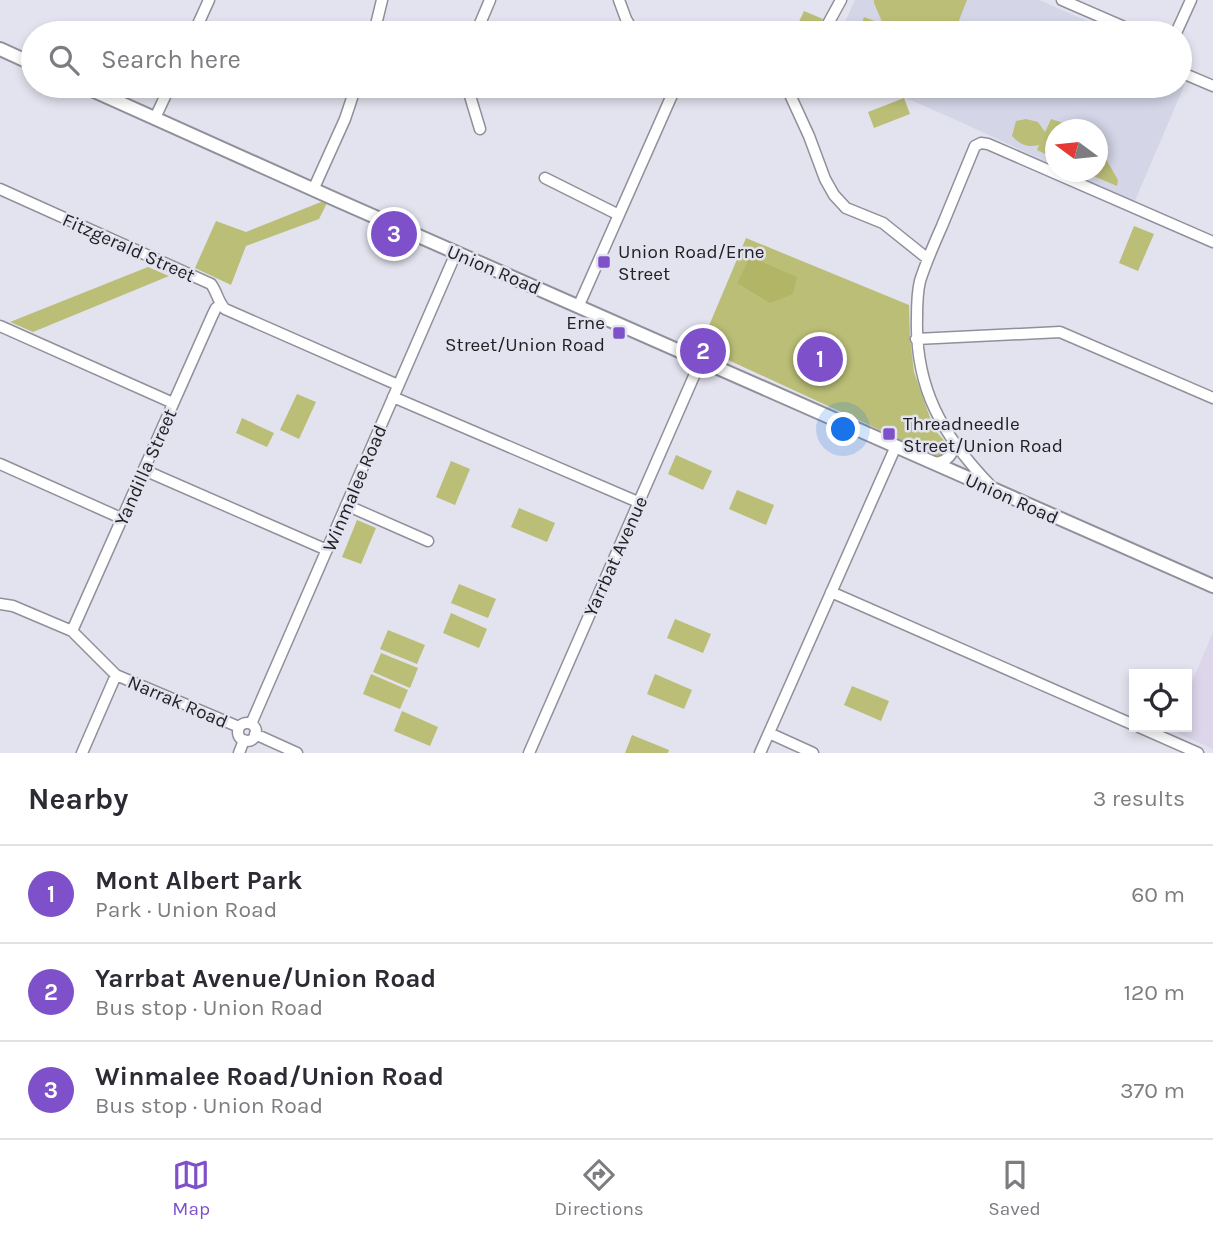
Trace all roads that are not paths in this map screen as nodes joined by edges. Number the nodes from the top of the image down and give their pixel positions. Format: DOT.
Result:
graph roads {
  1 [pos="209,0"];
  2 [pos="382,0"];
  3 [pos="490,0"];
  4 [pos="620,0"];
  5 [pos="841,0"];
  6 [pos="1062,0"];
  7 [pos="1191,0"];
  8 [pos="199,21"];
  9 [pos="377,21"];
  10 [pos="480,21"];
  11 [pos="627,21"];
  12 [pos="830,21"];
  13 [pos="1110,21"];
  14 [pos="1181,21"];
  15 [pos="0,49"];
  16 [pos="21,59"];
  17 [pos="1192,77"];
  18 [pos="1213,86"];
  19 [pos="110,98"];
  20 [pos="164,98"];
  21 [pos="352,98"];
  22 [pos="471,98"];
  23 [pos="671,98"];
  24 [pos="792,98"];
  25 [pos="155,118"];
  26 [pos="480,129"];
  27 [pos="545,178"];
  28 [pos="0,189"];
  29 [pos="313,190"];
  30 [pos="620,215"];
  31 [pos="1213,242"];
  32 [pos="456,253"];
  33 [pos="928,259"];
  34 [pos="221,304"];
  35 [pos="579,305"];
  36 [pos="0,326"];
  37 [pos="916,339"];
  38 [pos="701,360"];
  39 [pos="398,385"];
  40 [pos="393,397"];
  41 [pos="1213,398"];
  42 [pos="173,403"];
  43 [pos="953,442"];
  44 [pos="896,446"];
  45 [pos="935,463"];
  46 [pos="0,464"];
  47 [pos="144,470"];
  48 [pos="995,491"];
  49 [pos="638,502"];
  50 [pos="346,505"];
  51 [pos="121,518"];
  52 [pos="428,541"];
  53 [pos="327,550"];
  54 [pos="1213,586"];
  55 [pos="831,592"];
  56 [pos="0,604"];
  57 [pos="72,631"];
  58 [pos="116,675"];
  59 [pos="1129,722"];
  60 [pos="239,727"];
  61 [pos="253,729"];
  62 [pos="1151,732"];
  63 [pos="769,733"];
  64 [pos="244,740"];
  65 [pos="82,753"];
  66 [pos="239,753"];
  67 [pos="297,753"];
  68 [pos="529,753"];
  69 [pos="760,753"];
  70 [pos="813,753"];
  71 [pos="1198,753"];
  1 -- 8 [label="street"];
  2 -- 9 [label="street"];
  3 -- 10 [label="street"];
  4 -- 11 [label="street"];
  5 -- 12 [label="street"];
  6 -- 13 [label="street"];
  7 -- 14 [label="street"];
  15 -- 16 [label="main road"];
  17 -- 18 [label="street"];
  19 -- 25 [label="main road, Union Road"];
  20 -- 25 [label="street"];
  21 -- 29 [label="street"];
  22 -- 26 [label="street"];
  23 -- 30 [label="street"];
  24 -- 33 [label="street"];
  25 -- 29 [label="main road, Union Road"];
  27 -- 30 [label="street"];
  28 -- 34 [label="street, Fitzgerald Street"];
  29 -- 32 [label="main road, Union Road"];
  30 -- 35 [label="street"];
  31 -- 33 [label="street"];
  32 -- 35 [label="main road, Union Road"];
  32 -- 39 [label="street, Winmalee Road"];
  33 -- 37 [label="street"];
  34 -- 39 [label="street, Fitzgerald Street"];
  34 -- 42 [label="street, Yandilla Street"];
  35 -- 38 [label="main road, Union Road"];
  36 -- 42 [label="street"];
  37 -- 41 [label="street"];
  37 -- 43 [label="street"];
  38 -- 44 [label="main road, Union Road"];
  38 -- 49 [label="street, Yarrbat Avenue"];
  39 -- 40 [label="street, Winmalee Road"];
  40 -- 49 [label="street"];
  40 -- 50 [label="street, Winmalee Road"];
  42 -- 47 [label="street, Yandilla Street"];
  43 -- 45 [label="street"];
  43 -- 48 [label="street"];
  44 -- 45 [label="main road, Union Road"];
  44 -- 55 [label="street"];
  45 -- 48 [label="main road, Union Road"];
  46 -- 51 [label="street"];
  47 -- 51 [label="street, Yandilla Street"];
  47 -- 53 [label="street"];
  48 -- 54 [label="main road, Union Road"];
  49 -- 68 [label="street, Yarrbat Avenue"];
  50 -- 52 [label="street"];
  50 -- 53 [label="street, Winmalee Road"];
  51 -- 57 [label="street, Yandilla Street"];
  53 -- 61 [label="street, Winmalee Road"];
  55 -- 59 [label="street"];
  55 -- 63 [label="street"];
  56 -- 57 [label="street"];
  57 -- 58 [label="street"];
  58 -- 60 [label="street, Narrak Road"];
  58 -- 65 [label="street"];
  60 -- 61 [label="street"];
  60 -- 64 [label="street"];
  61 -- 64 [label="street"];
  61 -- 67 [label="street"];
  62 -- 71 [label="street"];
  63 -- 69 [label="street"];
  63 -- 70 [label="street"];
  64 -- 66 [label="street"];
}
